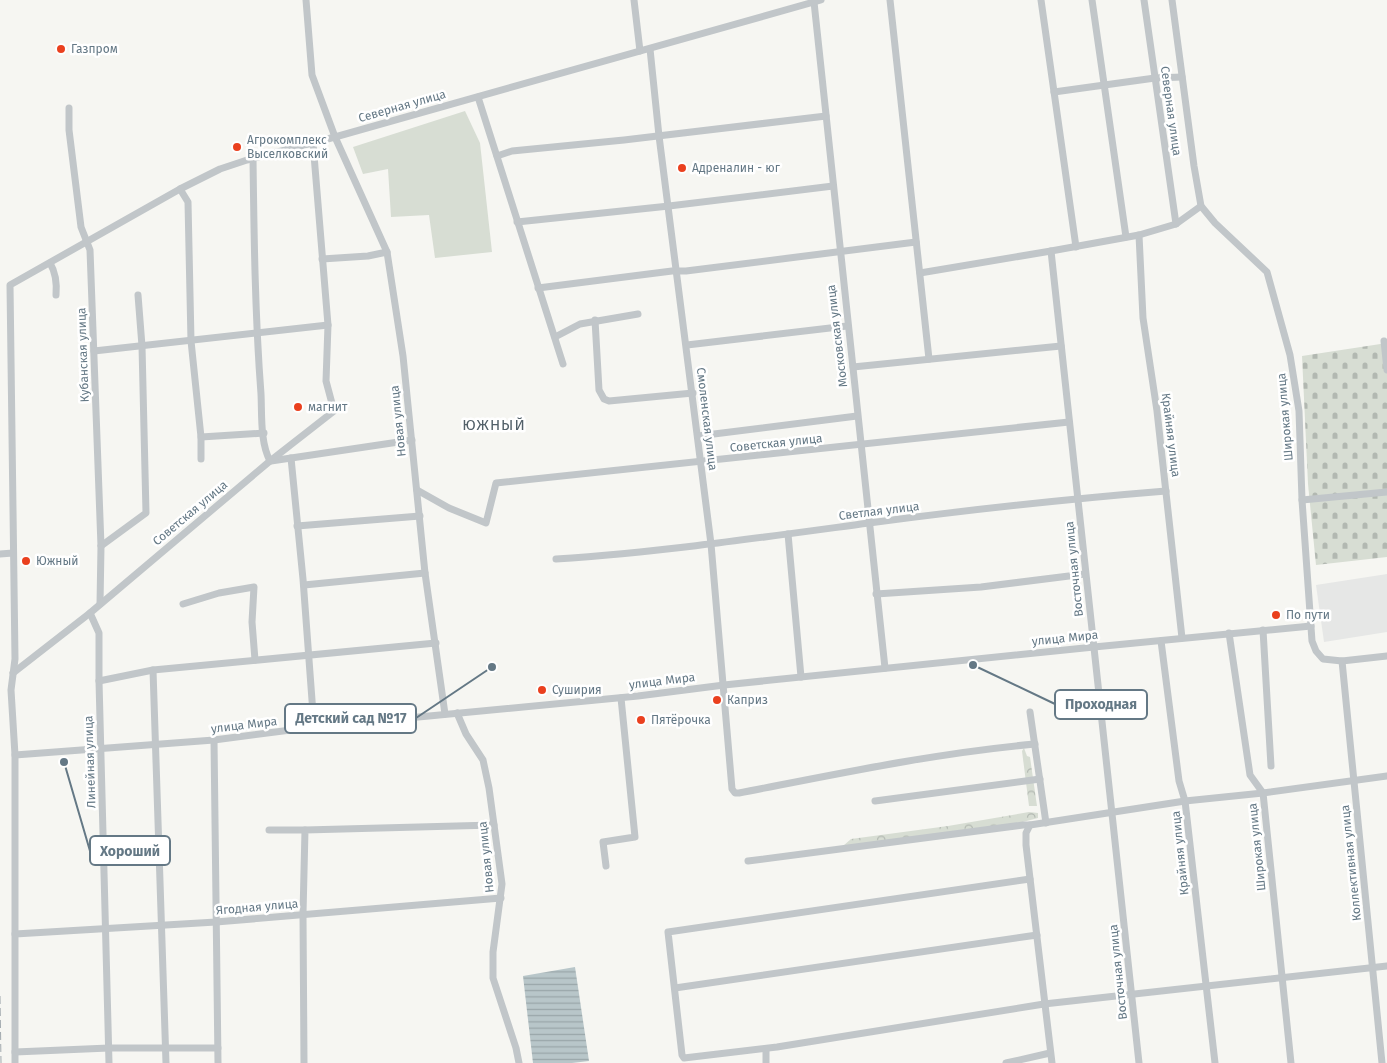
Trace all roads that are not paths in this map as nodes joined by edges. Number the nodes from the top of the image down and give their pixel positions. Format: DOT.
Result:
graph roads {
  1 [pos="306,0"];
  2 [pos="634,0"];
  3 [pos="890,0"];
  4 [pos="1041,0"];
  5 [pos="1092,0"];
  6 [pos="1144,0"];
  7 [pos="1172,0"];
  8 [pos="817,1"];
  9 [pos="650,48"];
  10 [pos="640,51"];
  11 [pos="1182,77"];
  12 [pos="1155,78"];
  13 [pos="1104,85"];
  14 [pos="1054,92"];
  15 [pos="478,97"];
  16 [pos="69,108"];
  17 [pos="826,116"];
  18 [pos="659,136"];
  19 [pos="335,137"];
  20 [pos="313,143"];
  21 [pos="497,156"];
  22 [pos="253,158"];
  23 [pos="833,186"];
  24 [pos="180,189"];
  25 [pos="669,206"];
  26 [pos="1202,206"];
  27 [pos="517,222"];
  28 [pos="1176,224"];
  29 [pos="1139,235"];
  30 [pos="1126,237"];
  31 [pos="87,242"];
  32 [pos="916,242"];
  33 [pos="1076,247"];
  34 [pos="1051,251"];
  35 [pos="387,252"];
  36 [pos="839,252"];
  37 [pos="322,260"];
  38 [pos="50,262"];
  39 [pos="677,271"];
  40 [pos="920,273"];
  41 [pos="538,288"];
  42 [pos="56,295"];
  43 [pos="138,295"];
  44 [pos="638,314"];
  45 [pos="594,320"];
  46 [pos="328,325"];
  47 [pos="847,326"];
  48 [pos="256,332"];
  49 [pos="555,337"];
  50 [pos="191,341"];
  51 [pos="1384,342"];
  52 [pos="687,345"];
  53 [pos="142,346"];
  54 [pos="1060,346"];
  55 [pos="94,350"];
  56 [pos="929,359"];
  57 [pos="563,364"];
  58 [pos="853,367"];
  59 [pos="1387,370"];
  60 [pos="692,393"];
  61 [pos="857,416"];
  62 [pos="1069,422"];
  63 [pos="264,433"];
  64 [pos="698,436"];
  65 [pos="202,437"];
  66 [pos="412,440"];
  67 [pos="860,445"];
  68 [pos="291,458"];
  69 [pos="201,459"];
  70 [pos="270,461"];
  71 [pos="701,462"];
  72 [pos="416,490"];
  73 [pos="1166,491"];
  74 [pos="1387,492"];
  75 [pos="1078,498"];
  76 [pos="1302,500"];
  77 [pos="420,516"];
  78 [pos="868,523"];
  79 [pos="297,526"];
  80 [pos="788,534"];
  81 [pos="711,544"];
  82 [pos="101,546"];
  83 [pos="13,553"];
  84 [pos="0,554"];
  85 [pos="556,559"];
  86 [pos="425,573"];
  87 [pos="1086,574"];
  88 [pos="304,585"];
  89 [pos="876,594"];
  90 [pos="100,604"];
  91 [pos="183,604"];
  92 [pos="90,613"];
  93 [pos="1311,626"];
  94 [pos="1263,630"];
  95 [pos="1229,634"];
  96 [pos="1182,638"];
  97 [pos="1161,641"];
  98 [pos="436,644"];
  99 [pos="1094,647"];
  100 [pos="309,654"];
  101 [pos="1387,656"];
  102 [pos="255,660"];
  103 [pos="1342,661"];
  104 [pos="885,668"];
  105 [pos="153,670"];
  106 [pos="13,673"];
  107 [pos="801,677"];
  108 [pos="98,681"];
  109 [pos="724,685"];
  110 [pos="621,698"];
  111 [pos="1030,712"];
  112 [pos="457,713"];
  113 [pos="445,714"];
  114 [pos="314,727"];
  115 [pos="214,740"];
  116 [pos="156,744"];
  117 [pos="1035,744"];
  118 [pos="102,749"];
  119 [pos="15,755"];
  120 [pos="1271,766"];
  121 [pos="1387,776"];
  122 [pos="1040,778"];
  123 [pos="1354,780"];
  124 [pos="1262,793"];
  125 [pos="1185,801"];
  126 [pos="875,802"];
  127 [pos="1112,812"];
  128 [pos="1043,823"];
  129 [pos="494,825"];
  130 [pos="1030,825"];
  131 [pos="269,830"];
  132 [pos="305,830"];
  133 [pos="748,862"];
  134 [pos="606,866"];
  135 [pos="1030,879"];
  136 [pos="501,898"];
  137 [pos="303,914"];
  138 [pos="216,922"];
  139 [pos="161,925"];
  140 [pos="105,928"];
  141 [pos="15,934"];
  142 [pos="1037,935"];
  143 [pos="1387,966"];
  144 [pos="1373,968"];
  145 [pos="1282,978"];
  146 [pos="1206,985"];
  147 [pos="675,988"];
  148 [pos="1131,993"];
  149 [pos="1044,1004"];
  150 [pos="109,1048"];
  151 [pos="166,1048"];
  152 [pos="218,1048"];
  153 [pos="766,1049"];
  154 [pos="15,1052"];
  155 [pos="1050,1053"];
  156 [pos="15,1063"];
  157 [pos="109,1063"];
  158 [pos="166,1063"];
  159 [pos="218,1063"];
  160 [pos="304,1063"];
  161 [pos="518,1063"];
  162 [pos="766,1063"];
  163 [pos="1006,1063"];
  164 [pos="1052,1063"];
  165 [pos="1139,1063"];
  166 [pos="1215,1063"];
  167 [pos="1291,1063"];
  168 [pos="1382,1063"];
  1 -- 19 [label="street, Новая улица"];
  2 -- 10 [label="street"];
  3 -- 32 [label="street"];
  4 -- 14 [label="street"];
  5 -- 13 [label="street"];
  6 -- 12 [label="street, Северная улица"];
  7 -- 11 [label="street"];
  8 -- 9 [label="street, Северная улица"];
  8 -- 17 [label="street, Московская улица"];
  9 -- 10 [label="street, Северная улица"];
  9 -- 18 [label="street, Смоленская улица"];
  10 -- 15 [label="street, Северная улица"];
  11 -- 12 [label="street"];
  11 -- 26 [label="street"];
  12 -- 13 [label="street"];
  12 -- 28 [label="street, Северная улица"];
  13 -- 14 [label="street"];
  13 -- 30 [label="street"];
  14 -- 33 [label="street"];
  15 -- 19 [label="street, Северная улица"];
  15 -- 21 [label="street"];
  16 -- 31 [label="street, Кубанская улица"];
  17 -- 18 [label="street"];
  17 -- 23 [label="street, Московская улица"];
  18 -- 21 [label="street"];
  18 -- 25 [label="street, Смоленская улица"];
  19 -- 20 [label="street, Северная улица"];
  19 -- 35 [label="street, Новая улица"];
  20 -- 22 [label="street, Северная улица"];
  20 -- 37 [label="street"];
  21 -- 27 [label="street"];
  22 -- 24 [label="street, Северная улица"];
  22 -- 48 [label="street"];
  23 -- 25 [label="street"];
  23 -- 36 [label="street, Московская улица"];
  24 -- 31 [label="street, Северная улица"];
  24 -- 50 [label="street"];
  25 -- 27 [label="street"];
  25 -- 39 [label="street, Смоленская улица"];
  26 -- 28 [label="street"];
  26 -- 76 [label="street, Широкая улица"];
  27 -- 41 [label="street"];
  28 -- 29 [label="street"];
  29 -- 30 [label="street"];
  29 -- 73 [label="street, Крайняя улица"];
  30 -- 33 [label="street"];
  31 -- 38 [label="street, Северная улица"];
  31 -- 55 [label="street, Кубанская улица"];
  32 -- 36 [label="street"];
  32 -- 40 [label="street"];
  33 -- 34 [label="street"];
  34 -- 40 [label="street"];
  34 -- 54 [label="street, Восточная улица"];
  35 -- 37 [label="street"];
  35 -- 66 [label="street, Новая улица"];
  36 -- 39 [label="street"];
  36 -- 47 [label="street, Московская улица"];
  37 -- 46 [label="street"];
  38 -- 42 [label="street"];
  38 -- 83 [label="street, Северная улица"];
  39 -- 41 [label="street"];
  39 -- 52 [label="street, Смоленская улица"];
  40 -- 56 [label="street"];
  41 -- 49 [label="street"];
  43 -- 53 [label="street"];
  44 -- 45 [label="street"];
  45 -- 49 [label="street"];
  45 -- 60 [label="street"];
  46 -- 48 [label="street"];
  46 -- 70 [label="street, Советская улица"];
  47 -- 52 [label="street"];
  47 -- 58 [label="street, Московская улица"];
  48 -- 50 [label="street"];
  48 -- 63 [label="street"];
  49 -- 57 [label="street"];
  50 -- 53 [label="street"];
  50 -- 65 [label="street"];
  51 -- 59 [label="street"];
  52 -- 60 [label="street, Смоленская улица"];
  53 -- 55 [label="street"];
  53 -- 82 [label="street"];
  54 -- 56 [label="street"];
  54 -- 62 [label="street, Восточная улица"];
  55 -- 82 [label="street, Кубанская улица"];
  56 -- 58 [label="street"];
  58 -- 61 [label="street, Московская улица"];
  60 -- 64 [label="street, Смоленская улица"];
  61 -- 64 [label="street, Советская улица"];
  61 -- 67 [label="street, Московская улица"];
  62 -- 67 [label="street, Советская улица"];
  62 -- 75 [label="street, Восточная улица"];
  63 -- 65 [label="street"];
  63 -- 70 [label="street"];
  64 -- 71 [label="street, Смоленская улица"];
  65 -- 69 [label="street"];
  66 -- 68 [label="street"];
  66 -- 72 [label="street, Новая улица"];
  67 -- 71 [label="street, Советская улица"];
  67 -- 78 [label="street, Московская улица"];
  68 -- 70 [label="street"];
  68 -- 79 [label="street"];
  70 -- 90 [label="street, Советская улица"];
  71 -- 72 [label="street, Советская улица"];
  71 -- 81 [label="street, Смоленская улица"];
  72 -- 77 [label="street, Новая улица"];
  73 -- 75 [label="street, Светлая улица"];
  73 -- 96 [label="street, Крайняя улица"];
  74 -- 76 [label="street"];
  75 -- 78 [label="street, Светлая улица"];
  75 -- 87 [label="street, Восточная улица"];
  76 -- 93 [label="street, Широкая улица"];
  77 -- 79 [label="street"];
  77 -- 86 [label="street, Новая улица"];
  78 -- 80 [label="street, Светлая улица"];
  78 -- 89 [label="street, Московская улица"];
  79 -- 88 [label="street"];
  80 -- 81 [label="street, Светлая улица"];
  80 -- 107 [label="street"];
  81 -- 85 [label="street, Светлая улица"];
  81 -- 109 [label="street, Смоленская улица"];
  82 -- 90 [label="street, Кубанская улица"];
  83 -- 84 [label="street"];
  83 -- 106 [label="street"];
  86 -- 88 [label="street"];
  86 -- 98 [label="street, Новая улица"];
  87 -- 89 [label="street"];
  87 -- 99 [label="street, Восточная улица"];
  88 -- 100 [label="street"];
  89 -- 104 [label="street, Московская улица"];
  90 -- 92 [label="street, Советская улица"];
  91 -- 102 [label="street"];
  92 -- 106 [label="street, Советская улица"];
  92 -- 108 [label="street, Линейная улица"];
  93 -- 94 [label="street, улица Мира"];
  93 -- 103 [label="street, Широкая улица"];
  94 -- 95 [label="street, улица Мира"];
  94 -- 120 [label="street"];
  95 -- 96 [label="street, улица Мира"];
  95 -- 124 [label="street, Широкая улица"];
  96 -- 97 [label="street, улица Мира"];
  97 -- 99 [label="street, улица Мира"];
  97 -- 125 [label="street, Крайняя улица"];
  98 -- 100 [label="street"];
  98 -- 113 [label="street, Новая улица"];
  99 -- 104 [label="street, улица Мира"];
  99 -- 127 [label="street, Восточная улица"];
  100 -- 102 [label="street"];
  100 -- 114 [label="street"];
  101 -- 103 [label="street"];
  102 -- 105 [label="street"];
  103 -- 123 [label="street, Коллективная улица"];
  104 -- 107 [label="street, улица Мира"];
  105 -- 108 [label="street"];
  105 -- 116 [label="street"];
  106 -- 119 [label="street"];
  107 -- 109 [label="street, улица Мира"];
  108 -- 118 [label="street, Линейная улица"];
  109 -- 110 [label="street, улица Мира"];
  109 -- 117 [label="street, Смоленская улица"];
  110 -- 112 [label="street, улица Мира"];
  110 -- 134 [label="street"];
  111 -- 117 [label="street"];
  112 -- 113 [label="street, улица Мира"];
  112 -- 129 [label="street, Новая улица"];
  113 -- 114 [label="street, улица Мира"];
  114 -- 115 [label="street, улица Мира"];
  115 -- 116 [label="street, улица Мира"];
  115 -- 138 [label="street"];
  116 -- 118 [label="street, улица Мира"];
  116 -- 139 [label="street"];
  117 -- 122 [label="street"];
  118 -- 119 [label="street, улица Мира"];
  118 -- 140 [label="street, Линейная улица"];
  119 -- 141 [label="street"];
  121 -- 123 [label="street"];
  122 -- 126 [label="street"];
  122 -- 128 [label="street"];
  123 -- 124 [label="street"];
  123 -- 144 [label="street, Коллективная улица"];
  124 -- 125 [label="street"];
  124 -- 145 [label="street, Широкая улица"];
  125 -- 127 [label="street"];
  125 -- 146 [label="street, Крайняя улица"];
  127 -- 128 [label="street"];
  127 -- 148 [label="street, Восточная улица"];
  128 -- 130 [label="street"];
  129 -- 132 [label="street"];
  129 -- 136 [label="street, Новая улица"];
  130 -- 133 [label="street"];
  130 -- 135 [label="street"];
  131 -- 132 [label="street"];
  132 -- 137 [label="street"];
  135 -- 142 [label="street"];
  135 -- 147 [label="street"];
  136 -- 137 [label="street, Ягодная улица"];
  136 -- 161 [label="street, Новая улица"];
  137 -- 138 [label="street, Ягодная улица"];
  137 -- 160 [label="street"];
  138 -- 139 [label="street, Ягодная улица"];
  138 -- 152 [label="street"];
  139 -- 140 [label="street, Ягодная улица"];
  139 -- 151 [label="street"];
  140 -- 141 [label="street, Ягодная улица"];
  140 -- 150 [label="street, Линейная улица"];
  141 -- 154 [label="street"];
  142 -- 147 [label="street"];
  142 -- 149 [label="street"];
  143 -- 144 [label="street"];
  144 -- 145 [label="street"];
  144 -- 168 [label="street, Коллективная улица"];
  145 -- 146 [label="street"];
  145 -- 167 [label="street, Широкая улица"];
  146 -- 148 [label="street"];
  146 -- 166 [label="street, Крайняя улица"];
  147 -- 153 [label="street"];
  148 -- 149 [label="street"];
  148 -- 165 [label="street, Восточная улица"];
  149 -- 153 [label="street"];
  149 -- 155 [label="street"];
  150 -- 151 [label="street"];
  150 -- 154 [label="street"];
  150 -- 157 [label="street, Линейная улица"];
  151 -- 152 [label="street"];
  151 -- 158 [label="street"];
  152 -- 159 [label="street"];
  153 -- 162 [label="street"];
  154 -- 156 [label="street"];
  155 -- 163 [label="street"];
  155 -- 164 [label="street"];
}
